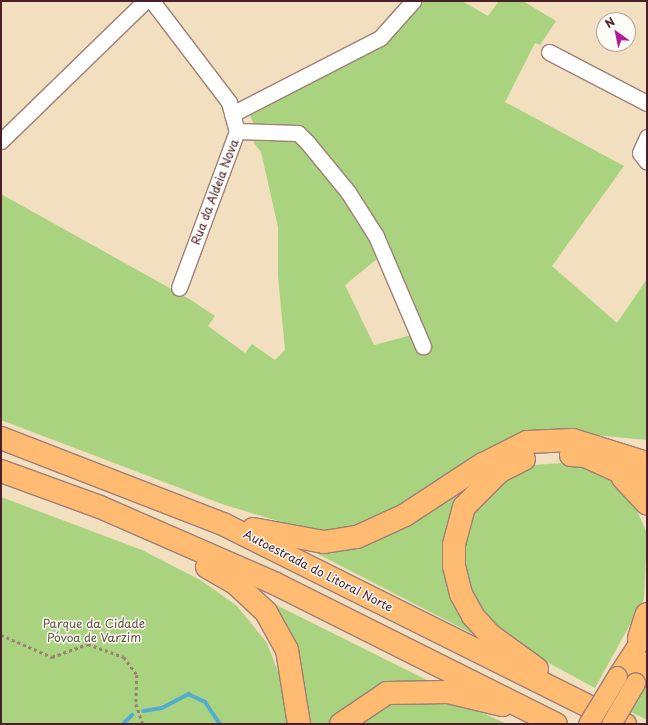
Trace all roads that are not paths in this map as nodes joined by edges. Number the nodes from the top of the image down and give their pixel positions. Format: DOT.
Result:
graph roads {
  1 [pos="145,1"];
  2 [pos="152,1"];
  3 [pos="413,1"];
  4 [pos="549,52"];
  5 [pos="647,103"];
  6 [pos="232,114"];
  7 [pos="237,131"];
  8 [pos="647,137"];
  9 [pos="1,141"];
  10 [pos="647,162"];
  11 [pos="179,288"];
  12 [pos="423,346"];
  13 [pos="1,438"];
  14 [pos="647,450"];
  15 [pos="615,460"];
  16 [pos="647,463"];
  17 [pos="1,471"];
  18 [pos="647,484"];
  19 [pos="647,504"];
  20 [pos="225,525"];
  21 [pos="182,543"];
  22 [pos="647,614"];
  23 [pos="643,634"];
  24 [pos="647,661"];
  25 [pos="565,694"];
  26 [pos="525,708"];
  27 [pos="299,724"];
  28 [pos="341,724"];
  29 [pos="556,724"];
  30 [pos="588,724"];
  31 [pos="611,724"];
  32 [pos="625,724"];
  1 -- 9 [label="street"];
  2 -- 6 [label="street, Rua da Aldeia Nova"];
  3 -- 6 [label="street"];
  4 -- 5 [label="street"];
  6 -- 7 [label="street, Rua da Aldeia Nova"];
  7 -- 11 [label="street, Rua da Aldeia Nova"];
  7 -- 12 [label="street"];
  8 -- 10 [label="street"];
  13 -- 20 [label="highway, Autoestrada do Litoral Norte"];
  14 -- 15 [label="highway"];
  15 -- 16 [label="highway"];
  15 -- 18 [label="highway"];
  15 -- 19 [label="highway"];
  15 -- 20 [label="highway"];
  15 -- 25 [label="highway"];
  17 -- 21 [label="highway"];
  20 -- 25 [label="highway, Autoestrada do Litoral Norte"];
  21 -- 26 [label="highway"];
  21 -- 27 [label="highway"];
  22 -- 23 [label="highway"];
  23 -- 30 [label="main road, bridge"];
  24 -- 31 [label="main road, bridge"];
  25 -- 32 [label="highway, Autoestrada do Litoral Norte"];
  26 -- 28 [label="highway"];
  26 -- 29 [label="highway"];
}
